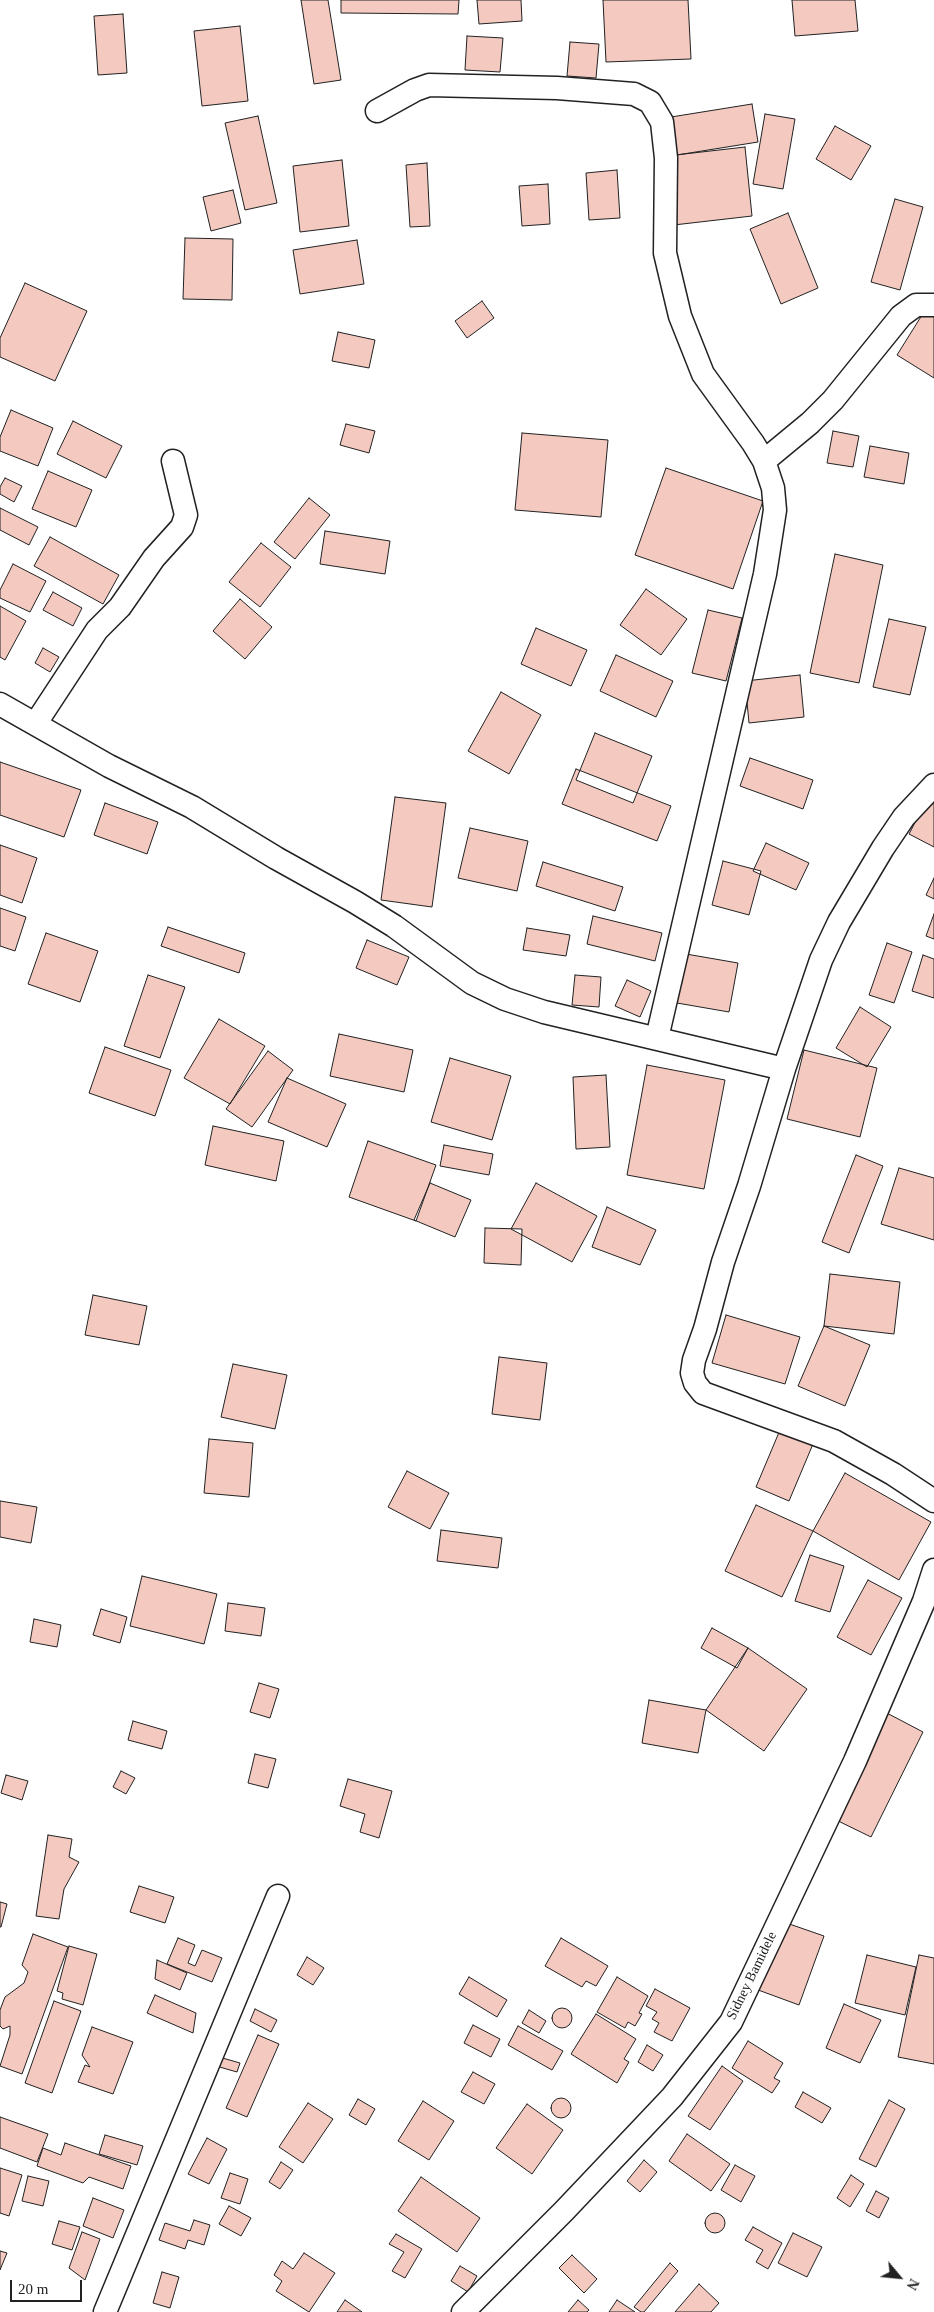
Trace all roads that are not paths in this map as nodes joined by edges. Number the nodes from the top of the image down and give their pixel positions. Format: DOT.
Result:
graph roads {
  1 [pos="377,111"];
  2 [pos="934,305"];
  3 [pos="173,461"];
  4 [pos="764,461"];
  5 [pos="0,704"];
  6 [pos="36,723"];
  7 [pos="934,785"];
  8 [pos="657,1038"];
  9 [pos="784,1068"];
  10 [pos="934,1501"];
  11 [pos="934,1570"];
  12 [pos="278,1896"];
  13 [pos="105,2312"];
  14 [pos="463,2312"];
  1 -- 4 [label="street"];
  2 -- 4 [label="street"];
  3 -- 6 [label="street"];
  4 -- 8 [label="street"];
  5 -- 6 [label="street"];
  6 -- 8 [label="street"];
  7 -- 9 [label="street"];
  8 -- 9 [label="street"];
  9 -- 10 [label="street"];
  11 -- 14 [label="street, Sidney Bamidele"];
  12 -- 13 [label="street"];
}
